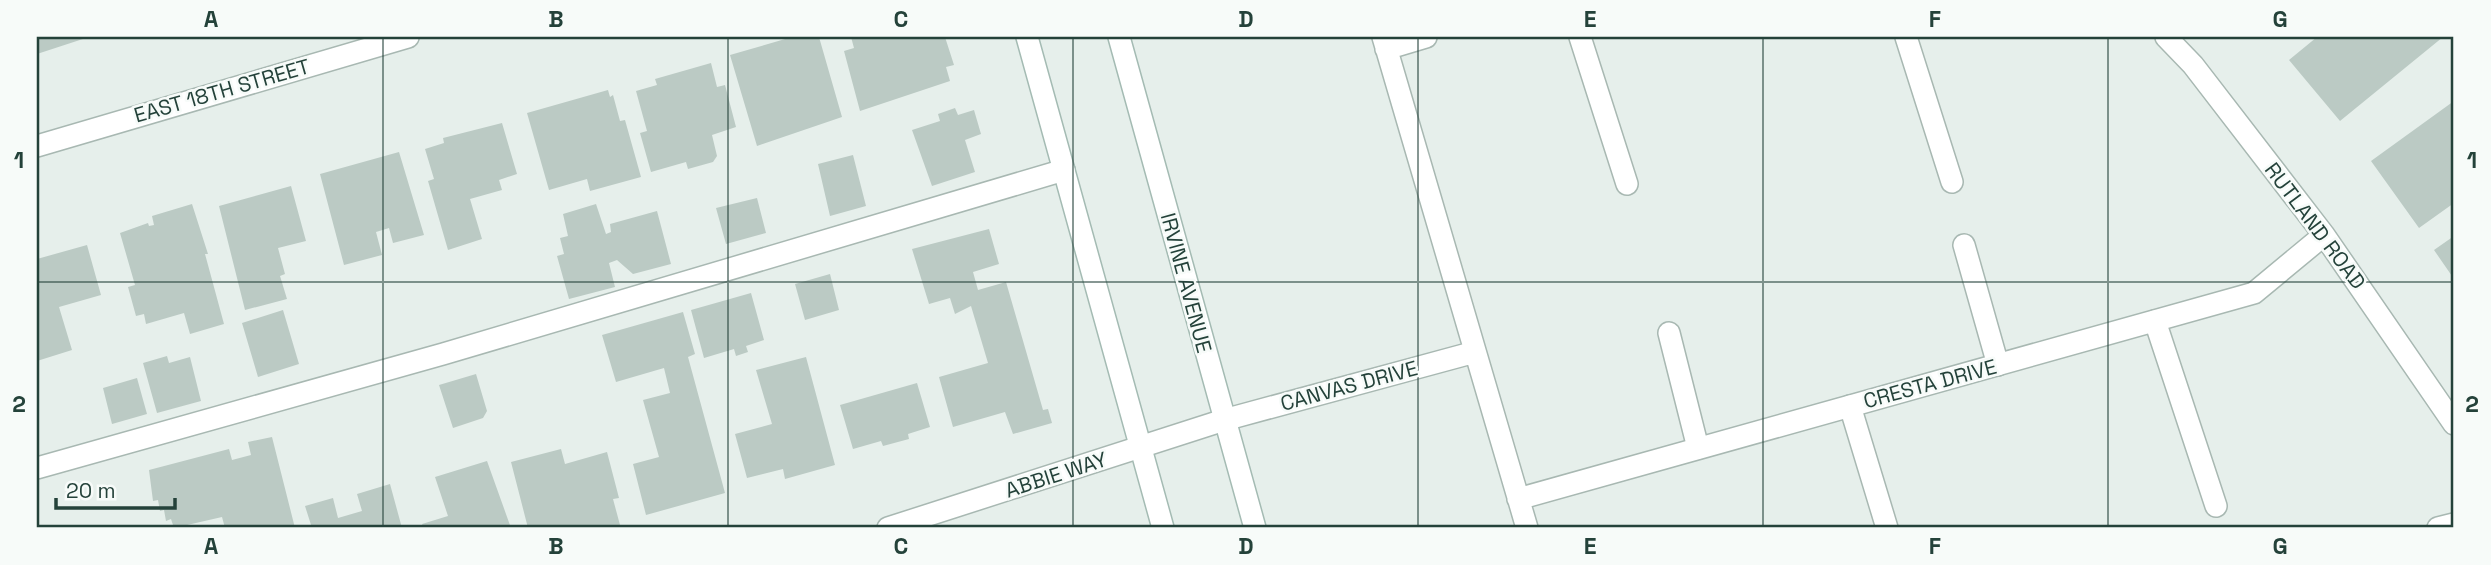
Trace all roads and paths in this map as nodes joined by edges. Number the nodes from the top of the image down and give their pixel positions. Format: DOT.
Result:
graph roads {
  1 [pos="408,37"];
  2 [pos="1027,37"];
  3 [pos="1119,37"];
  4 [pos="1426,37"];
  5 [pos="1580,37"];
  6 [pos="1906,37"];
  7 [pos="2166,37"];
  8 [pos="1385,43"];
  9 [pos="37,146"];
  10 [pos="1064,170"];
  11 [pos="1952,182"];
  12 [pos="1627,184"];
  13 [pos="2324,235"];
  14 [pos="1964,245"];
  15 [pos="2155,321"];
  16 [pos="1669,333"];
  17 [pos="1475,352"];
  18 [pos="1998,365"];
  19 [pos="1850,405"];
  20 [pos="1224,419"];
  21 [pos="2454,424"];
  22 [pos="1140,448"];
  23 [pos="1698,448"];
  24 [pos="37,468"];
  25 [pos="1518,499"];
  26 [pos="2217,506"];
  27 [pos="2454,524"];
  28 [pos="888,528"];
  29 [pos="1163,528"];
  30 [pos="1255,528"];
  31 [pos="1527,528"];
  32 [pos="1887,528"];
  33 [pos="2438,528"];
  1 -- 9 [label="street, EAST 18TH STREET"];
  2 -- 10 [label="street"];
  3 -- 20 [label="street, IRVINE AVENUE"];
  4 -- 8 [label="street"];
  5 -- 12 [label="street"];
  6 -- 11 [label="street"];
  7 -- 13 [label="street, RUTLAND ROAD"];
  8 -- 17 [label="street"];
  10 -- 22 [label="street"];
  10 -- 24 [label="street"];
  13 -- 15 [label="street, CRESTA DRIVE"];
  13 -- 21 [label="street, RUTLAND ROAD"];
  14 -- 18 [label="street"];
  15 -- 18 [label="street, CRESTA DRIVE"];
  15 -- 26 [label="street"];
  16 -- 23 [label="street"];
  17 -- 20 [label="street, CANVAS DRIVE"];
  17 -- 25 [label="street"];
  18 -- 19 [label="street, CRESTA DRIVE"];
  19 -- 23 [label="street, CRESTA DRIVE"];
  19 -- 32 [label="street"];
  20 -- 22 [label="street, ABBIE WAY"];
  20 -- 30 [label="street, IRVINE AVENUE"];
  22 -- 28 [label="street, ABBIE WAY"];
  22 -- 29 [label="street"];
  23 -- 25 [label="street, CRESTA DRIVE"];
  25 -- 31 [label="street"];
  27 -- 33 [label="street"];
}
